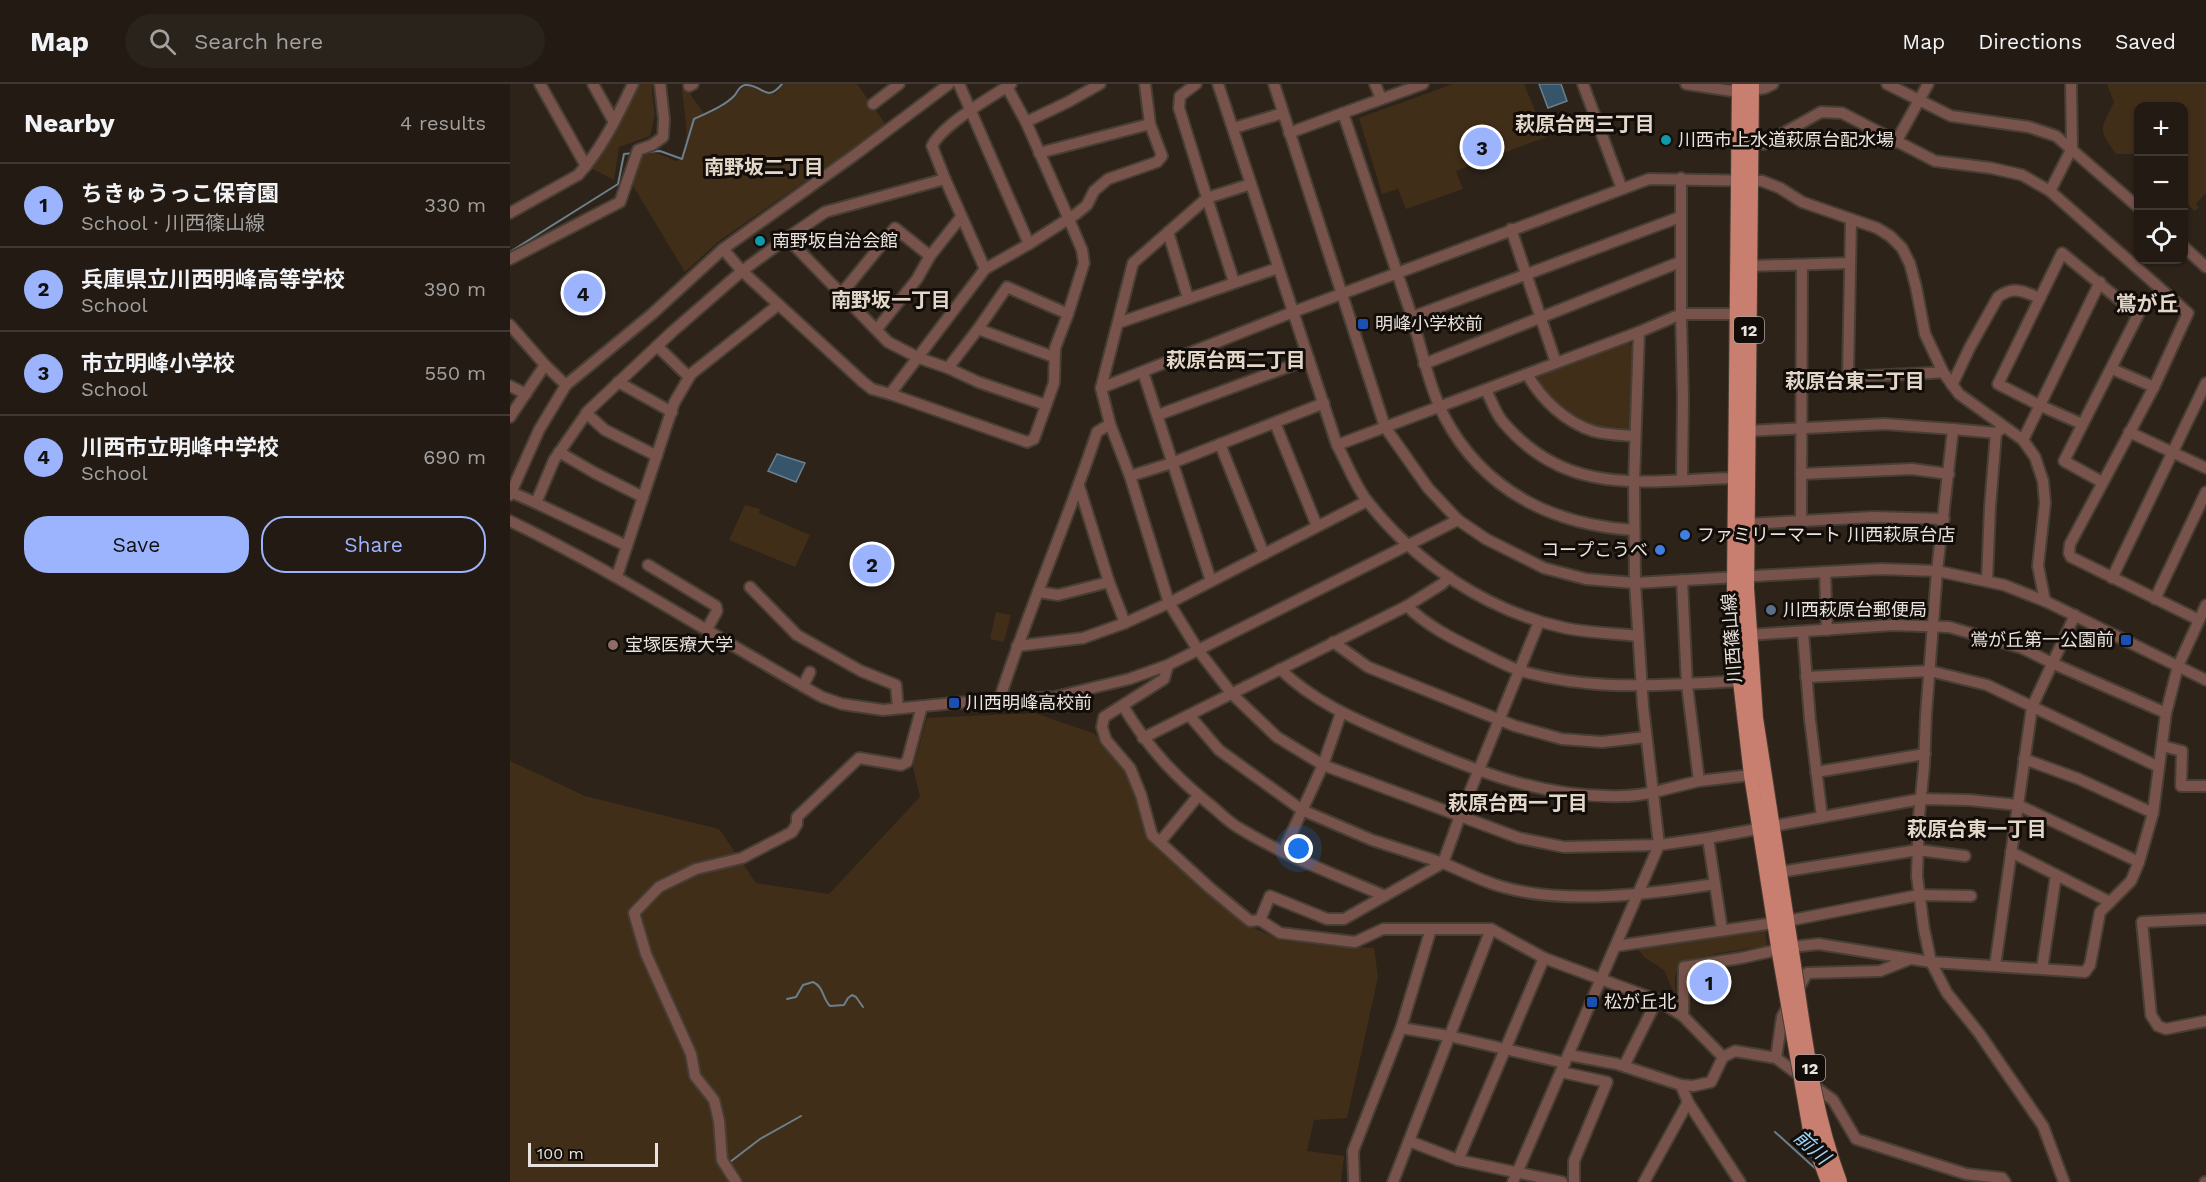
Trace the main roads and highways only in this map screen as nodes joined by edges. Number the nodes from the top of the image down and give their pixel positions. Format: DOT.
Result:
graph roads {
  1 [pos="1755,87"];
  2 [pos="1744,179"];
  3 [pos="1740,577"];
  4 [pos="1766,827"];
  5 [pos="1780,922"];
  6 [pos="1785,950"];
  7 [pos="1828,1182"];
  8 [pos="1840,1182"];
  1 -- 2 [label="main road, 川西篠山線 / 12"];
  2 -- 3 [label="main road, 川西篠山線 / 12"];
  2 -- 3 [label="main road, 川西篠山線 / 12"];
  3 -- 4 [label="main road, 川西篠山線 / 12"];
  3 -- 4 [label="main road, 川西篠山線 / 12"];
  4 -- 5 [label="main road, 川西篠山線 / 12"];
  4 -- 5 [label="main road, 川西篠山線 / 12"];
  5 -- 6 [label="main road, 川西篠山線 / 12"];
  6 -- 7 [label="main road, 川西篠山線 / 12, bridge"];
  6 -- 8 [label="main road, 川西篠山線 / 12, bridge"];
}
